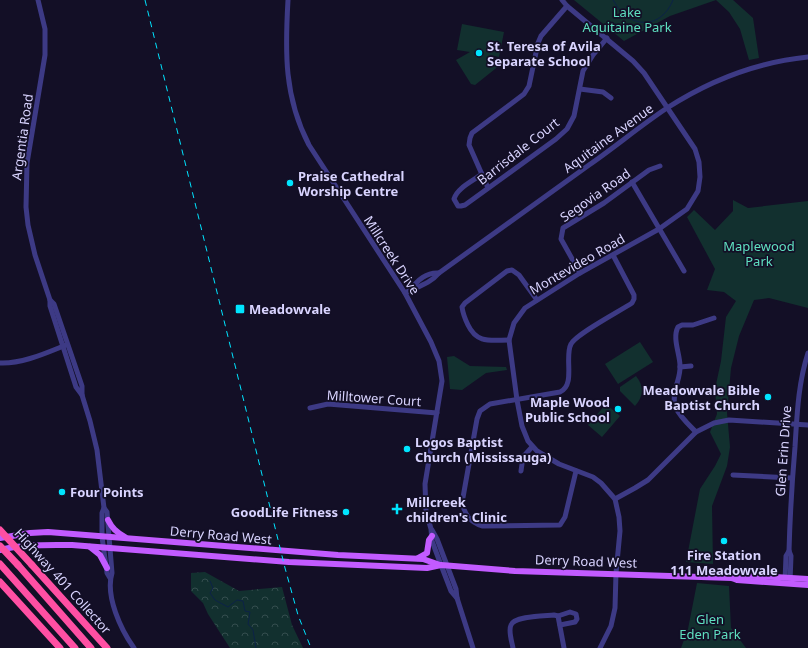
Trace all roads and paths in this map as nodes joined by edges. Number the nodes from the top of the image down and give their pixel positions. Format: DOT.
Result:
graph roads {
  1 [pos="38,0"];
  2 [pos="288,0"];
  3 [pos="562,0"];
  4 [pos="567,6"];
  5 [pos="607,38"];
  6 [pos="808,58"];
  7 [pos="580,89"];
  8 [pos="611,98"];
  9 [pos="667,108"];
  10 [pos="660,166"];
  11 [pos="482,174"];
  12 [pos="632,182"];
  13 [pos="488,188"];
  14 [pos="659,229"];
  15 [pos="613,255"];
  16 [pos="684,271"];
  17 [pos="580,274"];
  18 [pos="405,293"];
  19 [pos="537,300"];
  20 [pos="714,318"];
  21 [pos="509,340"];
  22 [pos="65,345"];
  23 [pos="808,353"];
  24 [pos="0,362"];
  25 [pos="691,366"];
  26 [pos="680,367"];
  27 [pos="517,400"];
  28 [pos="310,408"];
  29 [pos="437,413"];
  30 [pos="796,424"];
  31 [pos="808,425"];
  32 [pos="696,432"];
  33 [pos="532,447"];
  34 [pos="521,471"];
  35 [pos="576,471"];
  36 [pos="733,475"];
  37 [pos="792,478"];
  38 [pos="614,499"];
  39 [pos="104,508"];
  40 [pos="108,520"];
  41 [pos="0,530"];
  42 [pos="431,532"];
  43 [pos="105,537"];
  44 [pos="0,538"];
  45 [pos="128,538"];
  46 [pos="0,546"];
  47 [pos="89,546"];
  48 [pos="107,549"];
  49 [pos="0,550"];
  50 [pos="417,558"];
  51 [pos="441,565"];
  52 [pos="448,565"];
  53 [pos="2,566"];
  54 [pos="106,568"];
  55 [pos="616,573"];
  56 [pos="110,578"];
  57 [pos="808,579"];
  58 [pos="787,581"];
  59 [pos="0,582"];
  60 [pos="808,585"];
  61 [pos="457,598"];
  62 [pos="558,616"];
  63 [pos="560,625"];
  64 [pos="60,648"];
  65 [pos="75,648"];
  66 [pos="91,648"];
  67 [pos="108,648"];
  68 [pos="134,648"];
  69 [pos="473,648"];
  70 [pos="514,648"];
  71 [pos="564,648"];
  72 [pos="600,648"];
  1 -- 22 [label="street, Argentia Road"];
  2 -- 18 [label="street, Millcreek Drive"];
  3 -- 4 [label="street, Montevideo Road"];
  4 -- 5 [label="street, Montevideo Road"];
  4 -- 11 [label="street"];
  5 -- 7 [label="street, Barrisdale Court"];
  5 -- 9 [label="street, Montevideo Road"];
  6 -- 9 [label="street, Aquitaine Avenue"];
  7 -- 8 [label="street"];
  7 -- 13 [label="street, Barrisdale Court"];
  9 -- 14 [label="street, Montevideo Road"];
  9 -- 18 [label="street, Aquitaine Avenue"];
  10 -- 12 [label="street, Segovia Road"];
  11 -- 13 [label="street"];
  11 -- 13 [label="street, Barrisdale Court"];
  12 -- 14 [label="street"];
  12 -- 17 [label="street, Segovia Road"];
  14 -- 15 [label="street, Montevideo Road"];
  14 -- 16 [label="street"];
  15 -- 17 [label="street, Montevideo Road"];
  15 -- 27 [label="street"];
  17 -- 19 [label="street, Montevideo Road"];
  18 -- 29 [label="street, Millcreek Drive"];
  19 -- 21 [label="street, Montevideo Road"];
  19 -- 21 [label="street"];
  20 -- 26 [label="street"];
  21 -- 27 [label="street, Montevideo Road"];
  22 -- 24 [label="street"];
  22 -- 39 [label="street, Argentia Road"];
  23 -- 30 [label="street, Glen Erin Drive"];
  25 -- 26 [label="street"];
  26 -- 32 [label="street"];
  27 -- 33 [label="street, Montevideo Road"];
  27 -- 35 [label="street"];
  28 -- 29 [label="street, Milltower Court"];
  29 -- 42 [label="street, Millcreek Drive"];
  30 -- 31 [label="street"];
  30 -- 32 [label="street"];
  30 -- 37 [label="street, Glen Erin Drive"];
  32 -- 38 [label="street"];
  33 -- 34 [label="street"];
  33 -- 35 [label="street"];
  35 -- 38 [label="street"];
  36 -- 37 [label="street"];
  37 -- 58 [label="street, Glen Erin Drive"];
  38 -- 55 [label="street"];
  39 -- 40 [label="street, Argentia Road"];
  39 -- 43 [label="street, Argentia Road"];
  40 -- 43 [label="street, Argentia Road"];
  40 -- 45 [label="main road"];
  41 -- 67 [label="highway, Highway 401 Collector, bridge"];
  42 -- 50 [label="main road"];
  42 -- 51 [label="street, Millcreek Drive"];
  42 -- 52 [label="street, Millcreek Drive"];
  43 -- 44 [label="main road, Derry Road West"];
  43 -- 45 [label="main road, Derry Road West"];
  43 -- 48 [label="street, Argentia Road"];
  45 -- 50 [label="main road, Derry Road West"];
  46 -- 66 [label="highway, bridge"];
  47 -- 48 [label="main road, Derry Road West"];
  47 -- 49 [label="main road, Derry Road West"];
  47 -- 54 [label="main road"];
  48 -- 51 [label="main road, Derry Road West"];
  48 -- 54 [label="street, Argentia Road"];
  48 -- 56 [label="street, Argentia Road"];
  50 -- 51 [label="main road, Derry Road West"];
  51 -- 52 [label="main road, Derry Road West"];
  51 -- 61 [label="street, Millcreek Drive"];
  52 -- 55 [label="main road, Derry Road West"];
  52 -- 61 [label="street, Millcreek Drive"];
  53 -- 65 [label="highway"];
  54 -- 56 [label="street, Argentia Road"];
  55 -- 58 [label="main road, Derry Road West"];
  55 -- 72 [label="street"];
  56 -- 68 [label="street, Argentia Road"];
  57 -- 58 [label="main road, Derry Road West"];
  58 -- 60 [label="main road, Derry Road West"];
  59 -- 64 [label="highway"];
  61 -- 69 [label="street, Millcreek Drive"];
  62 -- 63 [label="street"];
  62 -- 63 [label="street"];
  62 -- 70 [label="street"];
  63 -- 71 [label="street"];
}
